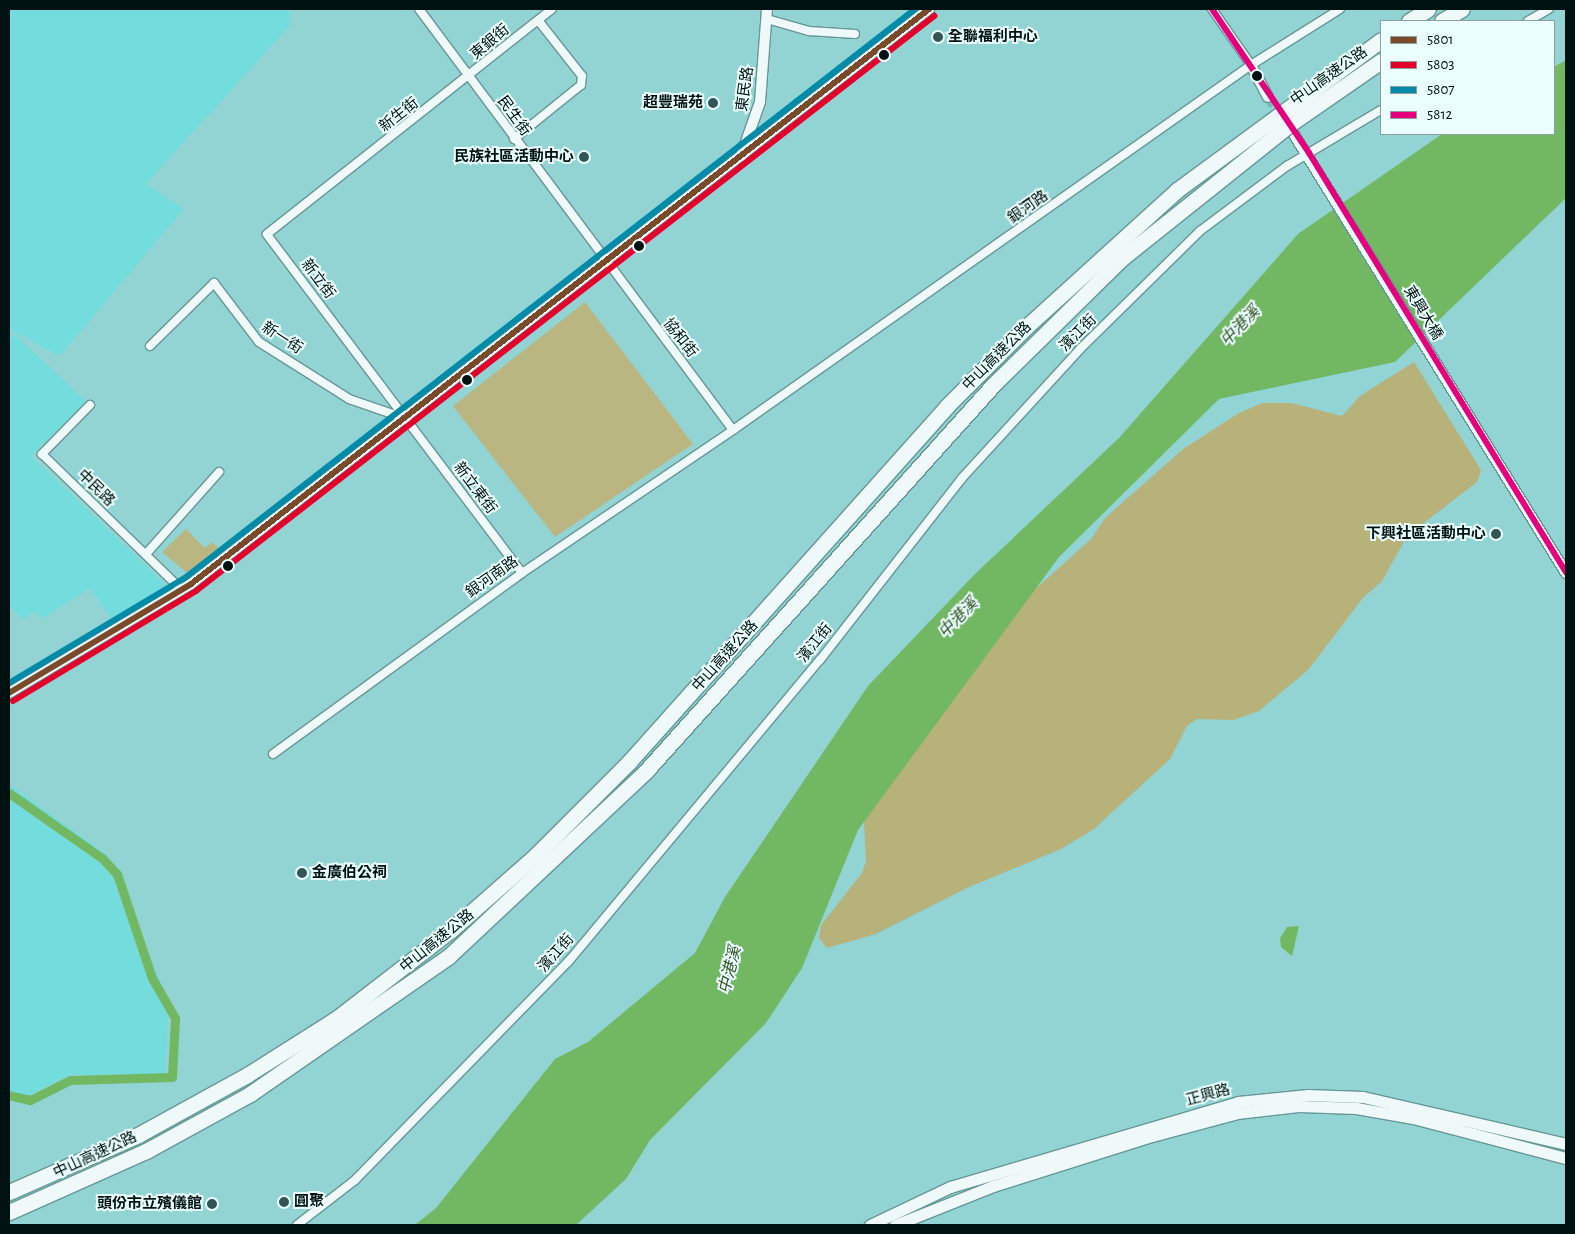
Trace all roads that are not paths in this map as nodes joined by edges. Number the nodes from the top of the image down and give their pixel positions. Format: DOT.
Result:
graph roads {
  1 [pos="419,9"];
  2 [pos="552,9"];
  3 [pos="929,9"];
  4 [pos="1212,9"];
  5 [pos="1340,9"];
  6 [pos="1428,9"];
  7 [pos="1462,9"];
  8 [pos="1549,9"];
  9 [pos="767,14"];
  10 [pos="538,20"];
  11 [pos="1411,20"];
  12 [pos="1444,20"];
  13 [pos="1530,20"];
  14 [pos="855,34"];
  15 [pos="1380,41"];
  16 [pos="1380,62"];
  17 [pos="1251,65"];
  18 [pos="469,77"];
  19 [pos="1268,97"];
  20 [pos="1380,111"];
  21 [pos="1293,133"];
  22 [pos="514,139"];
  23 [pos="1309,153"];
  24 [pos="739,159"];
  25 [pos="345,174"];
  26 [pos="605,264"];
  27 [pos="150,346"];
  28 [pos="90,405"];
  29 [pos="407,419"];
  30 [pos="733,430"];
  31 [pos="220,472"];
  32 [pos="146,554"];
  33 [pos="522,573"];
  34 [pos="1566,573"];
  35 [pos="182,590"];
  36 [pos="9,694"];
  37 [pos="273,754"];
  38 [pos="1566,1144"];
  39 [pos="1566,1158"];
  40 [pos="9,1192"];
  41 [pos="9,1212"];
  42 [pos="297,1225"];
  43 [pos="870,1225"];
  44 [pos="895,1225"];
  1 -- 18 [label="street, 民生街"];
  2 -- 10 [label="street, 東銀街"];
  3 -- 24 [label="street"];
  4 -- 17 [label="street"];
  5 -- 17 [label="street, 銀河路"];
  6 -- 11 [label="highway"];
  7 -- 12 [label="highway"];
  8 -- 13 [label="street"];
  9 -- 14 [label="street, 東民路"];
  9 -- 24 [label="street, 東民路"];
  10 -- 18 [label="street, 東銀街"];
  10 -- 22 [label="street"];
  15 -- 40 [label="highway, 中山高速公路, bridge"];
  16 -- 41 [label="highway, 中山高速公路, bridge"];
  17 -- 19 [label="street"];
  17 -- 30 [label="street, 銀河路"];
  18 -- 22 [label="street, 民生街"];
  18 -- 25 [label="street, 新生街"];
  20 -- 23 [label="street, 濱江街"];
  21 -- 23 [label="street, 東興大橋"];
  22 -- 26 [label="street, 民生街"];
  23 -- 34 [label="street, 東興大橋"];
  23 -- 42 [label="street, 濱江街"];
  24 -- 26 [label="street"];
  25 -- 29 [label="street, 新立街"];
  26 -- 29 [label="street"];
  26 -- 30 [label="street, 協和街"];
  27 -- 29 [label="street, 新一街"];
  28 -- 32 [label="street, 中民路"];
  29 -- 33 [label="street, 新立東街"];
  29 -- 35 [label="street"];
  30 -- 33 [label="street, 銀河南路"];
  31 -- 32 [label="street"];
  32 -- 35 [label="street, 中民路"];
  33 -- 37 [label="street, 銀河南路"];
  35 -- 36 [label="street"];
  38 -- 43 [label="main road, 正興路"];
  39 -- 44 [label="main road, 正興路"];
}
